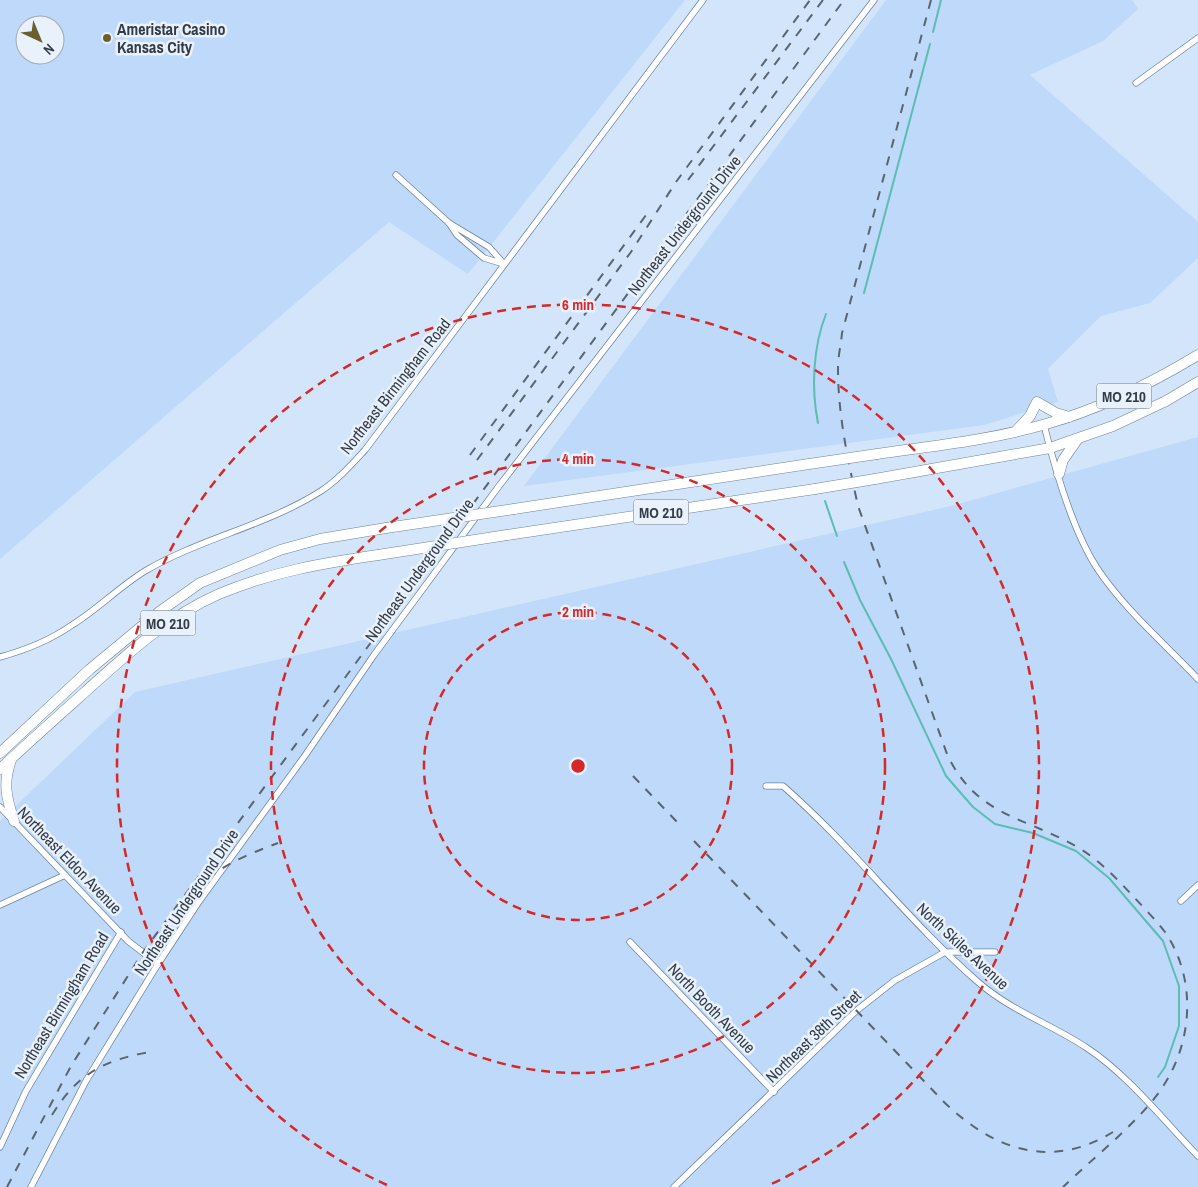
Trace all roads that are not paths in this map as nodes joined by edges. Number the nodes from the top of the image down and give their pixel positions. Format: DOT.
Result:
graph roads {
  1 [pos="703,0"];
  2 [pos="874,0"];
  3 [pos="1197,42"];
  4 [pos="1136,84"];
  5 [pos="396,175"];
  6 [pos="449,223"];
  7 [pos="504,264"];
  8 [pos="1198,355"];
  9 [pos="1198,382"];
  10 [pos="1069,417"];
  11 [pos="1044,425"];
  12 [pos="1016,431"];
  13 [pos="1078,440"];
  14 [pos="1050,448"];
  15 [pos="1059,474"];
  16 [pos="0,657"];
  17 [pos="1198,679"];
  18 [pos="12,742"];
  19 [pos="0,746"];
  20 [pos="0,753"];
  21 [pos="12,758"];
  22 [pos="0,769"];
  23 [pos="766,786"];
  24 [pos="0,807"];
  25 [pos="14,821"];
  26 [pos="65,875"];
  27 [pos="1198,885"];
  28 [pos="1181,901"];
  29 [pos="0,905"];
  30 [pos="121,932"];
  31 [pos="630,942"];
  32 [pos="945,952"];
  33 [pos="995,952"];
  34 [pos="158,964"];
  35 [pos="774,1092"];
  36 [pos="0,1147"];
  37 [pos="1198,1156"];
  38 [pos="31,1187"];
  39 [pos="674,1187"];
  1 -- 7 [label="street, Northeast Birmingham Road"];
  2 -- 34 [label="street, Northeast Underground Drive"];
  3 -- 4 [label="street"];
  5 -- 6 [label="street"];
  6 -- 7 [label="street"];
  6 -- 7 [label="street"];
  7 -- 16 [label="street, Northeast Birmingham Road"];
  8 -- 10 [label="highway, MO 210"];
  9 -- 13 [label="highway, MO 210"];
  10 -- 11 [label="highway, MO 210"];
  10 -- 12 [label="highway"];
  11 -- 12 [label="highway, MO 210"];
  11 -- 14 [label="street"];
  12 -- 18 [label="highway, MO 210, bridge"];
  13 -- 14 [label="highway, MO 210"];
  13 -- 15 [label="highway"];
  14 -- 15 [label="street"];
  14 -- 21 [label="highway, MO 210, bridge"];
  15 -- 17 [label="street"];
  18 -- 19 [label="highway"];
  18 -- 20 [label="highway, MO 210"];
  21 -- 22 [label="highway, MO 210"];
  21 -- 25 [label="highway"];
  23 -- 32 [label="street, North Skiles Avenue"];
  24 -- 25 [label="street, Northeast Eldon Avenue"];
  25 -- 26 [label="street, Northeast Eldon Avenue"];
  26 -- 29 [label="street"];
  26 -- 30 [label="street, Northeast Eldon Avenue"];
  27 -- 28 [label="street"];
  30 -- 34 [label="street, Northeast Eldon Avenue"];
  30 -- 36 [label="street, Northeast Birmingham Road"];
  31 -- 35 [label="street, North Booth Avenue"];
  32 -- 33 [label="street"];
  32 -- 35 [label="street, Northeast 38th Street"];
  32 -- 37 [label="street, North Skiles Avenue"];
  34 -- 38 [label="street, Northeast Underground Drive"];
  35 -- 39 [label="street, Northeast 38th Street"];
}
